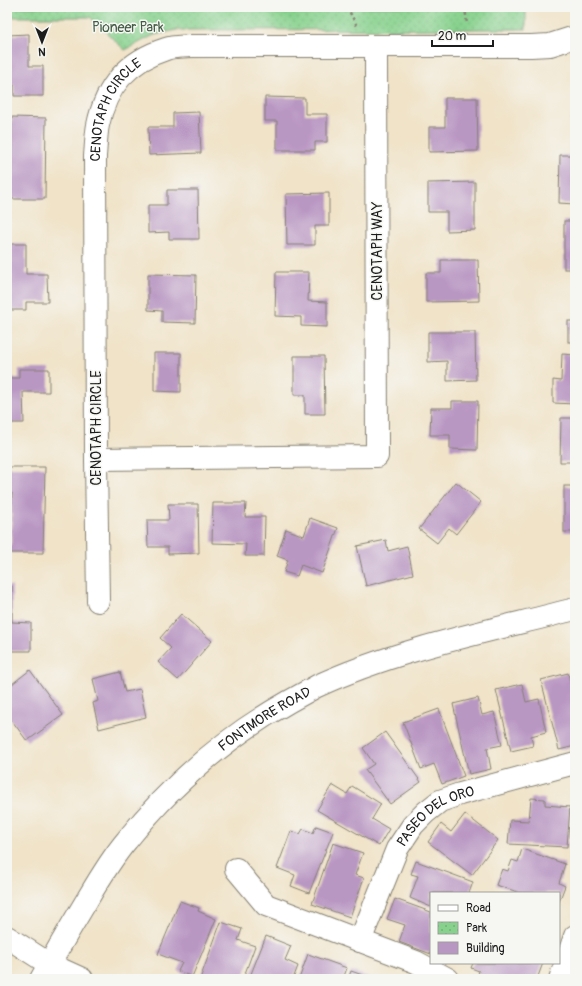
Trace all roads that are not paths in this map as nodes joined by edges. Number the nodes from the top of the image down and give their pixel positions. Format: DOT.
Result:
graph roads {
  1 [pos="575,37"];
  2 [pos="376,46"];
  3 [pos="96,459"];
  4 [pos="98,601"];
  5 [pos="575,610"];
  6 [pos="575,763"];
  7 [pos="236,869"];
  8 [pos="575,936"];
  9 [pos="7,937"];
  10 [pos="360,941"];
  11 [pos="45,972"];
  12 [pos="82,979"];
  13 [pos="448,979"];
  14 [pos="560,979"];
  1 -- 2 [label="street, CENOTAPH CIRCLE"];
  2 -- 3 [label="street, CENOTAPH CIRCLE"];
  2 -- 3 [label="street, CENOTAPH WAY"];
  3 -- 4 [label="street, CENOTAPH CIRCLE"];
  5 -- 11 [label="street, FONTMORE ROAD"];
  6 -- 10 [label="street, PASEO DEL ORO"];
  7 -- 10 [label="street"];
  8 -- 14 [label="street"];
  9 -- 11 [label="street"];
  10 -- 13 [label="street"];
  11 -- 12 [label="street"];
}
